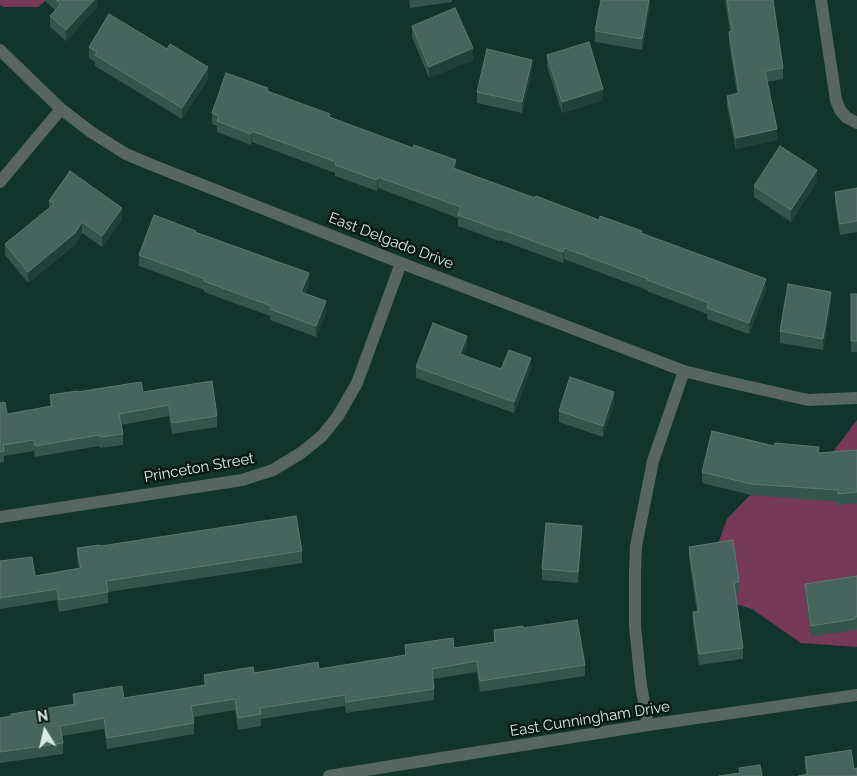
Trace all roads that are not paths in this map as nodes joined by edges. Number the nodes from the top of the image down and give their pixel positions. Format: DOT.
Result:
graph roads {
  1 [pos="821,0"];
  2 [pos="0,50"];
  3 [pos="61,109"];
  4 [pos="851,120"];
  5 [pos="0,182"];
  6 [pos="401,263"];
  7 [pos="684,370"];
  8 [pos="857,398"];
  9 [pos="0,518"];
  10 [pos="857,695"];
  11 [pos="648,725"];
  12 [pos="417,763"];
  13 [pos="329,776"];
  14 [pos="419,776"];
  1 -- 4 [label="street"];
  2 -- 3 [label="street, East Delgado Drive"];
  3 -- 5 [label="street"];
  3 -- 6 [label="street, East Delgado Drive"];
  6 -- 7 [label="street, East Delgado Drive"];
  6 -- 9 [label="street, Princeton Street"];
  7 -- 8 [label="street, East Delgado Drive"];
  7 -- 11 [label="street"];
  10 -- 11 [label="street, East Cunningham Drive"];
  11 -- 12 [label="street, East Cunningham Drive"];
  12 -- 13 [label="street, East Cunningham Drive"];
  12 -- 14 [label="street"];
}
